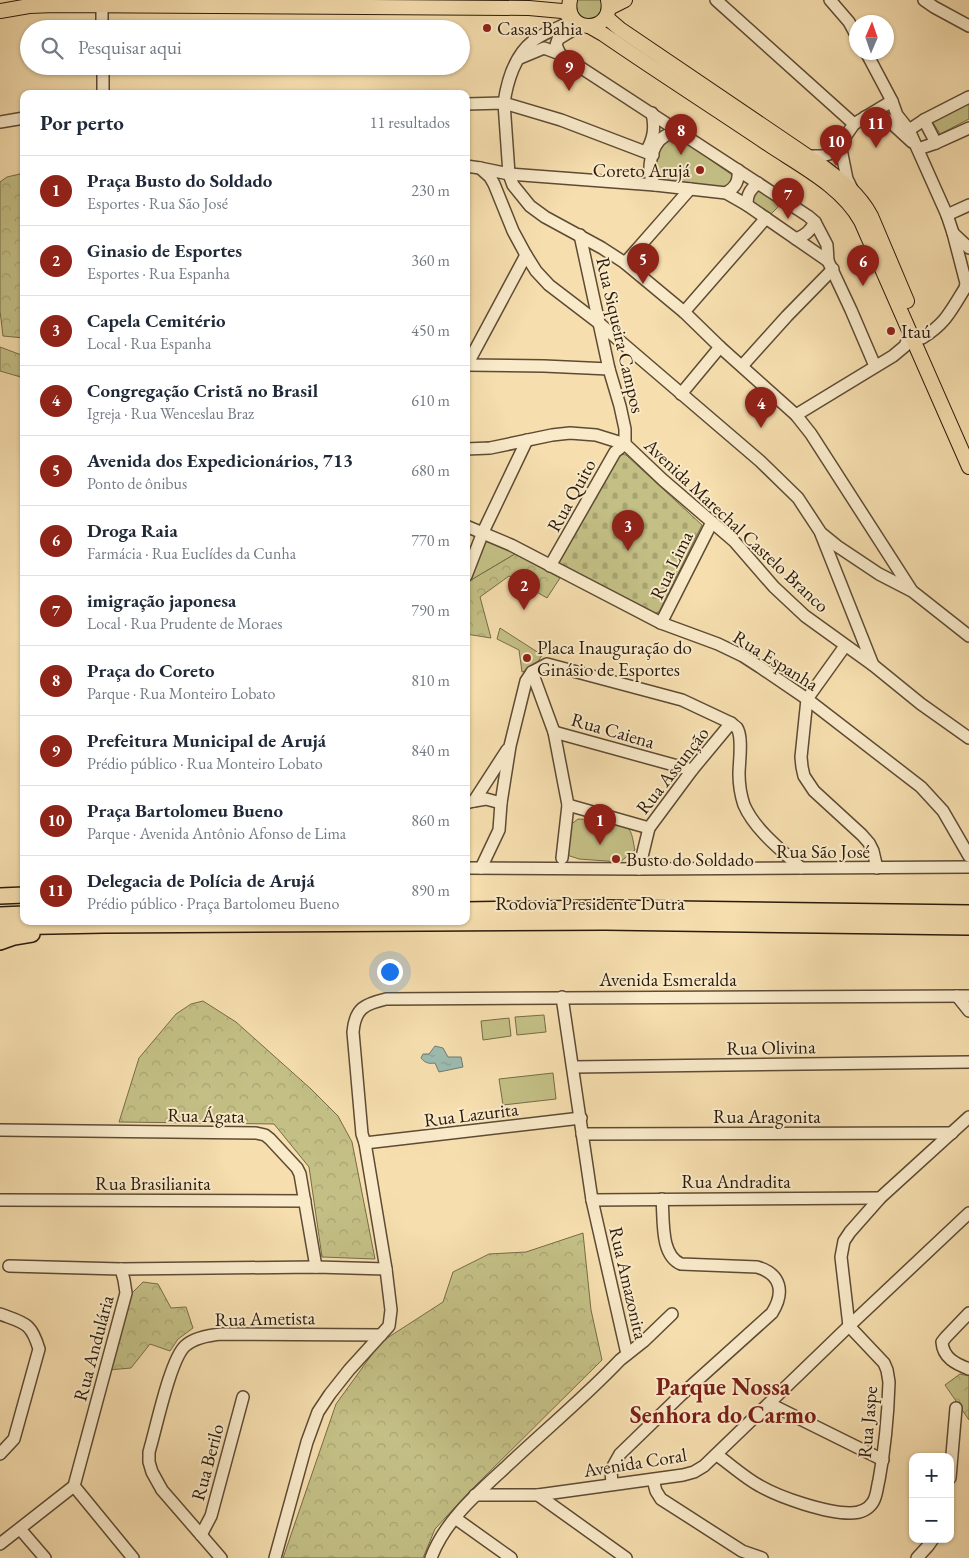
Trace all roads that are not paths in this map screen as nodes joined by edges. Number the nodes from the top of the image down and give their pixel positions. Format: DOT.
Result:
graph roads {
  1 [pos="570,0"];
  2 [pos="625,0"];
  3 [pos="716,0"];
  4 [pos="830,0"];
  5 [pos="924,0"];
  6 [pos="52,2"];
  7 [pos="153,3"];
  8 [pos="102,5"];
  9 [pos="608,8"];
  10 [pos="0,11"];
  11 [pos="102,20"];
  12 [pos="579,22"];
  13 [pos="849,22"];
  14 [pos="969,26"];
  15 [pos="560,54"];
  16 [pos="517,60"];
  17 [pos="870,60"];
  18 [pos="103,75"];
  19 [pos="103,90"];
  20 [pos="969,97"];
  21 [pos="892,101"];
  22 [pos="504,103"];
  23 [pos="470,104"];
  24 [pos="652,113"];
  25 [pos="865,117"];
  26 [pos="892,117"];
  27 [pos="20,119"];
  28 [pos="924,120"];
  29 [pos="0,122"];
  30 [pos="854,124"];
  31 [pos="969,128"];
  32 [pos="909,130"];
  33 [pos="680,132"];
  34 [pos="936,143"];
  35 [pos="840,144"];
  36 [pos="918,149"];
  37 [pos="650,154"];
  38 [pos="803,161"];
  39 [pos="470,167"];
  40 [pos="480,168"];
  41 [pos="738,170"];
  42 [pos="509,174"];
  43 [pos="758,183"];
  44 [pos="656,185"];
  45 [pos="690,189"];
  46 [pos="853,190"];
  47 [pos="726,193"];
  48 [pos="747,204"];
  49 [pos="969,204"];
  50 [pos="947,215"];
  51 [pos="766,218"];
  52 [pos="866,219"];
  53 [pos="815,222"];
  54 [pos="953,233"];
  55 [pos="580,235"];
  56 [pos="796,238"];
  57 [pos="969,248"];
  58 [pos="526,255"];
  59 [pos="625,263"];
  60 [pos="831,265"];
  61 [pos="684,312"];
  62 [pos="600,324"];
  63 [pos="916,335"];
  64 [pos="720,347"];
  65 [pos="920,354"];
  66 [pos="894,356"];
  67 [pos="470,360"];
  68 [pos="470,366"];
  69 [pos="742,366"];
  70 [pos="875,366"];
  71 [pos="609,369"];
  72 [pos="933,375"];
  73 [pos="681,394"];
  74 [pos="796,415"];
  75 [pos="527,440"];
  76 [pos="625,444"];
  77 [pos="969,446"];
  78 [pos="470,449"];
  79 [pos="969,467"];
  80 [pos="712,522"];
  81 [pos="470,527"];
  82 [pos="483,532"];
  83 [pos="821,533"];
  84 [pos="470,566"];
  85 [pos="550,566"];
  86 [pos="912,591"];
  87 [pos="661,623"];
  88 [pos="969,636"];
  89 [pos="845,646"];
  90 [pos="873,665"];
  91 [pos="532,672"];
  92 [pos="807,699"];
  93 [pos="731,723"];
  94 [pos="554,732"];
  95 [pos="969,738"];
  96 [pos="510,746"];
  97 [pos="692,770"];
  98 [pos="470,802"];
  99 [pos="501,803"];
  100 [pos="568,804"];
  101 [pos="648,828"];
  102 [pos="969,856"];
  103 [pos="562,858"];
  104 [pos="969,867"];
  105 [pos="470,868"];
  106 [pos="481,868"];
  107 [pos="801,868"];
  108 [pos="878,868"];
  109 [pos="639,869"];
  110 [pos="0,896"];
  111 [pos="20,896"];
  112 [pos="470,910"];
  113 [pos="969,913"];
  114 [pos="20,914"];
  115 [pos="0,915"];
  116 [pos="470,923"];
  117 [pos="104,925"];
  118 [pos="0,927"];
  119 [pos="969,927"];
  120 [pos="0,942"];
  121 [pos="957,996"];
  122 [pos="969,996"];
  123 [pos="562,997"];
  124 [pos="969,1011"];
  125 [pos="969,1062"];
  126 [pos="573,1067"];
  127 [pos="969,1117"];
  128 [pos="580,1118"];
  129 [pos="0,1130"];
  130 [pos="952,1133"];
  131 [pos="582,1134"];
  132 [pos="364,1139"];
  133 [pos="880,1198"];
  134 [pos="662,1199"];
  135 [pos="0,1200"];
  136 [pos="592,1200"];
  137 [pos="305,1201"];
  138 [pos="969,1213"];
  139 [pos="9,1266"];
  140 [pos="316,1267"];
  141 [pos="121,1269"];
  142 [pos="386,1269"];
  143 [pos="969,1313"];
  144 [pos="0,1314"];
  145 [pos="672,1314"];
  146 [pos="849,1326"];
  147 [pos="381,1335"];
  148 [pos="627,1354"];
  149 [pos="969,1370"];
  150 [pos="243,1397"];
  151 [pos="770,1404"];
  152 [pos="956,1408"];
  153 [pos="952,1453"];
  154 [pos="0,1454"];
  155 [pos="717,1455"];
  156 [pos="883,1460"];
  157 [pos="653,1480"];
  158 [pos="612,1484"];
  159 [pos="74,1486"];
  160 [pos="538,1494"];
  161 [pos="475,1495"];
  162 [pos="454,1518"];
  163 [pos="20,1529"];
  164 [pos="202,1535"];
  165 [pos="930,1543"];
  166 [pos="0,1544"];
  167 [pos="740,1554"];
  168 [pos="45,1558"];
  169 [pos="133,1558"];
  170 [pos="221,1558"];
  171 [pos="275,1558"];
  172 [pos="431,1558"];
  173 [pos="511,1558"];
  174 [pos="626,1558"];
  175 [pos="762,1558"];
  176 [pos="917,1558"];
  1 -- 12 [label="main road"];
  2 -- 9 [label="main road"];
  3 -- 30 [label="street"];
  4 -- 13 [label="street"];
  5 -- 14 [label="street"];
  6 -- 8 [label="main road"];
  6 -- 10 [label="main road"];
  7 -- 8 [label="main road"];
  7 -- 12 [label="main road"];
  8 -- 11 [label="street"];
  9 -- 12 [label="main road"];
  9 -- 38 [label="main road"];
  12 -- 15 [label="street"];
  12 -- 16 [label="street"];
  12 -- 38 [label="main road"];
  15 -- 16 [label="street"];
  15 -- 24 [label="street"];
  16 -- 22 [label="street"];
  17 -- 21 [label="street"];
  18 -- 19 [label="street"];
  20 -- 28 [label="street"];
  21 -- 25 [label="street"];
  21 -- 26 [label="street"];
  22 -- 23 [label="street"];
  22 -- 37 [label="street"];
  22 -- 42 [label="street"];
  24 -- 33 [label="street"];
  24 -- 37 [label="street"];
  25 -- 26 [label="street"];
  25 -- 30 [label="street"];
  26 -- 32 [label="street"];
  26 -- 36 [label="street"];
  27 -- 29 [label="street"];
  28 -- 32 [label="street"];
  28 -- 34 [label="street"];
  30 -- 35 [label="street"];
  31 -- 34 [label="street"];
  32 -- 36 [label="street"];
  33 -- 37 [label="street"];
  33 -- 41 [label="street"];
  34 -- 36 [label="street"];
  35 -- 38 [label="street"];
  35 -- 46 [label="street"];
  36 -- 50 [label="street"];
  37 -- 44 [label="street"];
  38 -- 46 [label="main road"];
  38 -- 52 [label="main road"];
  39 -- 40 [label="street"];
  40 -- 42 [label="street"];
  40 -- 58 [label="street"];
  41 -- 43 [label="street"];
  41 -- 47 [label="street"];
  42 -- 44 [label="street"];
  42 -- 55 [label="street"];
  43 -- 48 [label="street"];
  43 -- 53 [label="street"];
  44 -- 45 [label="street"];
  45 -- 47 [label="street"];
  45 -- 59 [label="street"];
  46 -- 52 [label="main road"];
  47 -- 48 [label="street"];
  48 -- 51 [label="street"];
  49 -- 50 [label="street"];
  50 -- 54 [label="street"];
  51 -- 56 [label="street"];
  51 -- 61 [label="street"];
  52 -- 63 [label="main road"];
  53 -- 56 [label="street"];
  53 -- 60 [label="street"];
  54 -- 57 [label="street"];
  54 -- 63 [label="street"];
  55 -- 59 [label="street"];
  55 -- 62 [label="street, Rua Siqueira Campos"];
  56 -- 60 [label="street"];
  58 -- 62 [label="street"];
  58 -- 67 [label="street"];
  59 -- 61 [label="street"];
  60 -- 69 [label="street"];
  60 -- 70 [label="street"];
  61 -- 64 [label="street"];
  62 -- 71 [label="street, Rua Siqueira Campos"];
  62 -- 73 [label="street"];
  63 -- 65 [label="main road"];
  63 -- 66 [label="street"];
  63 -- 72 [label="main road"];
  64 -- 69 [label="street"];
  64 -- 73 [label="street"];
  65 -- 66 [label="street"];
  65 -- 72 [label="main road"];
  66 -- 70 [label="street"];
  68 -- 71 [label="street"];
  69 -- 74 [label="street"];
  70 -- 74 [label="street"];
  71 -- 76 [label="street, Rua Siqueira Campos"];
  72 -- 77 [label="main road"];
  72 -- 79 [label="main road"];
  73 -- 83 [label="street"];
  74 -- 86 [label="street"];
  75 -- 76 [label="street"];
  75 -- 78 [label="street"];
  75 -- 82 [label="street"];
  76 -- 80 [label="street, Avenida Marechal Castelo Branco"];
  76 -- 85 [label="street, Rua Quito"];
  80 -- 87 [label="street, Rua Lima"];
  80 -- 89 [label="street, Avenida Marechal Castelo Branco"];
  81 -- 82 [label="street, Rua Espanha"];
  82 -- 84 [label="street"];
  82 -- 85 [label="street, Rua Espanha"];
  83 -- 86 [label="street"];
  83 -- 90 [label="street"];
  85 -- 87 [label="street, Rua Espanha"];
  86 -- 88 [label="street"];
  87 -- 92 [label="street, Rua Espanha"];
  89 -- 90 [label="street, Avenida Marechal Castelo Branco"];
  89 -- 92 [label="street"];
  90 -- 95 [label="street, Avenida Marechal Castelo Branco"];
  91 -- 93 [label="street"];
  91 -- 94 [label="street"];
  91 -- 96 [label="street"];
  92 -- 102 [label="street, Rua Espanha"];
  92 -- 108 [label="street"];
  93 -- 97 [label="street, Rua Assunção"];
  93 -- 107 [label="street"];
  94 -- 97 [label="street, Rua Caiena"];
  94 -- 100 [label="street"];
  96 -- 98 [label="street"];
  96 -- 99 [label="street"];
  97 -- 101 [label="street, Rua Assunção"];
  98 -- 99 [label="street"];
  99 -- 106 [label="street"];
  100 -- 101 [label="street"];
  100 -- 103 [label="street"];
  101 -- 109 [label="street, Rua Assunção"];
  104 -- 108 [label="street, Rua São José"];
  105 -- 106 [label="street, Rua São José"];
  106 -- 109 [label="street, Rua São José"];
  107 -- 108 [label="street, Rua São José"];
  107 -- 109 [label="street, Rua São José"];
  110 -- 111 [label="highway"];
  112 -- 113 [label="highway, Rodovia Presidente Dutra"];
  114 -- 115 [label="highway"];
  116 -- 119 [label="highway, Rodovia Presidente Dutra"];
  117 -- 118 [label="highway, Rodovia Presidente Dutra"];
  117 -- 120 [label="highway"];
  121 -- 122 [label="street, Avenida Esmeralda"];
  121 -- 123 [label="street, Avenida Esmeralda"];
  121 -- 124 [label="street"];
  123 -- 126 [label="street, Rua Amazonita"];
  123 -- 132 [label="street, Avenida Esmeralda"];
  125 -- 126 [label="street, Rua Olivina"];
  126 -- 128 [label="street, Rua Amazonita"];
  127 -- 130 [label="street"];
  128 -- 131 [label="street, Rua Amazonita"];
  128 -- 132 [label="street, Rua Lazurita"];
  129 -- 137 [label="street, Rua Ágata"];
  130 -- 131 [label="street, Rua Aragonita"];
  130 -- 133 [label="street"];
  131 -- 136 [label="street, Rua Amazonita"];
  132 -- 142 [label="street"];
  133 -- 134 [label="street, Rua Andradita"];
  133 -- 146 [label="street"];
  134 -- 136 [label="street, Rua Andradita"];
  134 -- 158 [label="street"];
  135 -- 137 [label="street, Rua Brasilianita"];
  136 -- 148 [label="street, Rua Amazonita"];
  137 -- 140 [label="street, Rua Ágata"];
  138 -- 146 [label="street, Avenida Coral"];
  139 -- 141 [label="street"];
  140 -- 141 [label="street"];
  140 -- 142 [label="street"];
  141 -- 159 [label="street, Rua Andulária"];
  142 -- 147 [label="street"];
  143 -- 149 [label="street"];
  144 -- 154 [label="street"];
  145 -- 148 [label="street"];
  146 -- 151 [label="street, Avenida Coral"];
  146 -- 156 [label="street, Rua Jaspe"];
  147 -- 164 [label="street, Rua Ametista"];
  147 -- 171 [label="street"];
  148 -- 161 [label="street, Rua Amazonita"];
  150 -- 164 [label="street, Rua Berilo"];
  151 -- 155 [label="street, Avenida Coral"];
  151 -- 156 [label="street"];
  152 -- 153 [label="street"];
  155 -- 156 [label="street, Rua Jaspe"];
  155 -- 157 [label="street, Avenida Coral"];
  157 -- 158 [label="street, Avenida Coral"];
  157 -- 167 [label="street"];
  158 -- 160 [label="street, Avenida Coral"];
  159 -- 163 [label="street"];
  159 -- 169 [label="street"];
  160 -- 161 [label="street, Avenida Coral"];
  160 -- 174 [label="street"];
  161 -- 162 [label="street, Rua Amazonita"];
  162 -- 172 [label="street, Rua Amazonita"];
  162 -- 173 [label="street"];
  163 -- 166 [label="street"];
  163 -- 168 [label="street"];
  164 -- 170 [label="street, Rua Ametista"];
  165 -- 176 [label="street"];
  167 -- 175 [label="street"];
}
